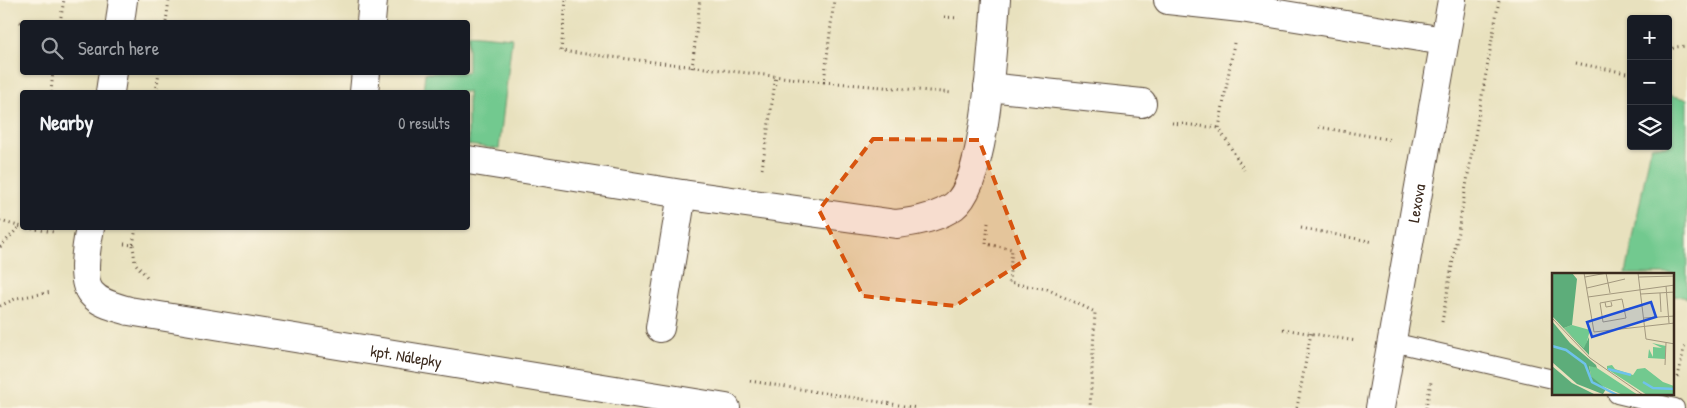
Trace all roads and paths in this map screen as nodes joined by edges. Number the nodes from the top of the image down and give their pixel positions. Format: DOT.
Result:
graph roads {
  1 [pos="64,0"];
  2 [pos="123,0"];
  3 [pos="169,0"];
  4 [pos="373,0"];
  5 [pos="566,0"];
  6 [pos="700,0"];
  7 [pos="834,0"];
  8 [pos="996,0"];
  9 [pos="1168,0"];
  10 [pos="1452,0"];
  11 [pos="1499,0"];
  12 [pos="1240,8"];
  13 [pos="60,20"];
  14 [pos="120,20"];
  15 [pos="166,20"];
  16 [pos="371,20"];
  17 [pos="1444,41"];
  18 [pos="1687,46"];
  19 [pos="1672,48"];
  20 [pos="1576,63"];
  21 [pos="692,68"];
  22 [pos="1627,73"];
  23 [pos="53,75"];
  24 [pos="112,75"];
  25 [pos="159,75"];
  26 [pos="366,75"];
  27 [pos="776,76"];
  28 [pos="824,82"];
  29 [pos="50,90"];
  30 [pos="110,90"];
  31 [pos="156,90"];
  32 [pos="364,90"];
  33 [pos="987,92"];
  34 [pos="1142,103"];
  35 [pos="1170,122"];
  36 [pos="1319,127"];
  37 [pos="1219,128"];
  38 [pos="1396,140"];
  39 [pos="470,160"];
  40 [pos="1244,170"];
  41 [pos="762,173"];
  42 [pos="682,194"];
  43 [pos="988,215"];
  44 [pos="0,221"];
  45 [pos="20,226"];
  46 [pos="20,227"];
  47 [pos="1301,228"];
  48 [pos="90,230"];
  49 [pos="1378,243"];
  50 [pos="0,246"];
  51 [pos="89,289"];
  52 [pos="0,306"];
  53 [pos="660,328"];
  54 [pos="1283,329"];
  55 [pos="1311,333"];
  56 [pos="1360,342"];
  57 [pos="1392,342"];
  58 [pos="1436,352"];
  59 [pos="1552,379"];
  60 [pos="1625,396"];
  61 [pos="726,408"];
  62 [pos="1090,408"];
  63 [pos="1297,408"];
  64 [pos="1380,408"];
  65 [pos="1426,408"];
  66 [pos="1675,408"];
  1 -- 13 [label="path"];
  2 -- 14 [label="street"];
  3 -- 15 [label="path"];
  4 -- 16 [label="street"];
  5 -- 21 [label="path"];
  6 -- 21 [label="path"];
  7 -- 28 [label="path"];
  8 -- 33 [label="street"];
  9 -- 12 [label="street"];
  10 -- 17 [label="street, Lexova"];
  11 -- 58 [label="path"];
  12 -- 17 [label="street"];
  12 -- 37 [label="path"];
  17 -- 57 [label="street, Lexova"];
  18 -- 19 [label="path"];
  20 -- 22 [label="path"];
  21 -- 27 [label="path"];
  23 -- 29 [label="path"];
  24 -- 30 [label="street"];
  25 -- 31 [label="path"];
  26 -- 32 [label="street"];
  27 -- 28 [label="path"];
  27 -- 41 [label="path"];
  28 -- 33 [label="path"];
  33 -- 34 [label="street"];
  33 -- 42 [label="street"];
  35 -- 37 [label="path"];
  36 -- 38 [label="path"];
  37 -- 40 [label="path"];
  39 -- 42 [label="street"];
  42 -- 53 [label="street"];
  43 -- 62 [label="path"];
  44 -- 45 [label="path"];
  46 -- 50 [label="path"];
  47 -- 49 [label="path"];
  48 -- 51 [label="street"];
  51 -- 52 [label="path"];
  51 -- 61 [label="street, kpt. Nálepky"];
  54 -- 55 [label="path"];
  55 -- 56 [label="path"];
  55 -- 63 [label="path"];
  57 -- 58 [label="lane"];
  57 -- 64 [label="street, Lexova"];
  58 -- 59 [label="lane"];
  58 -- 65 [label="path"];
  60 -- 66 [label="lane"];
}
